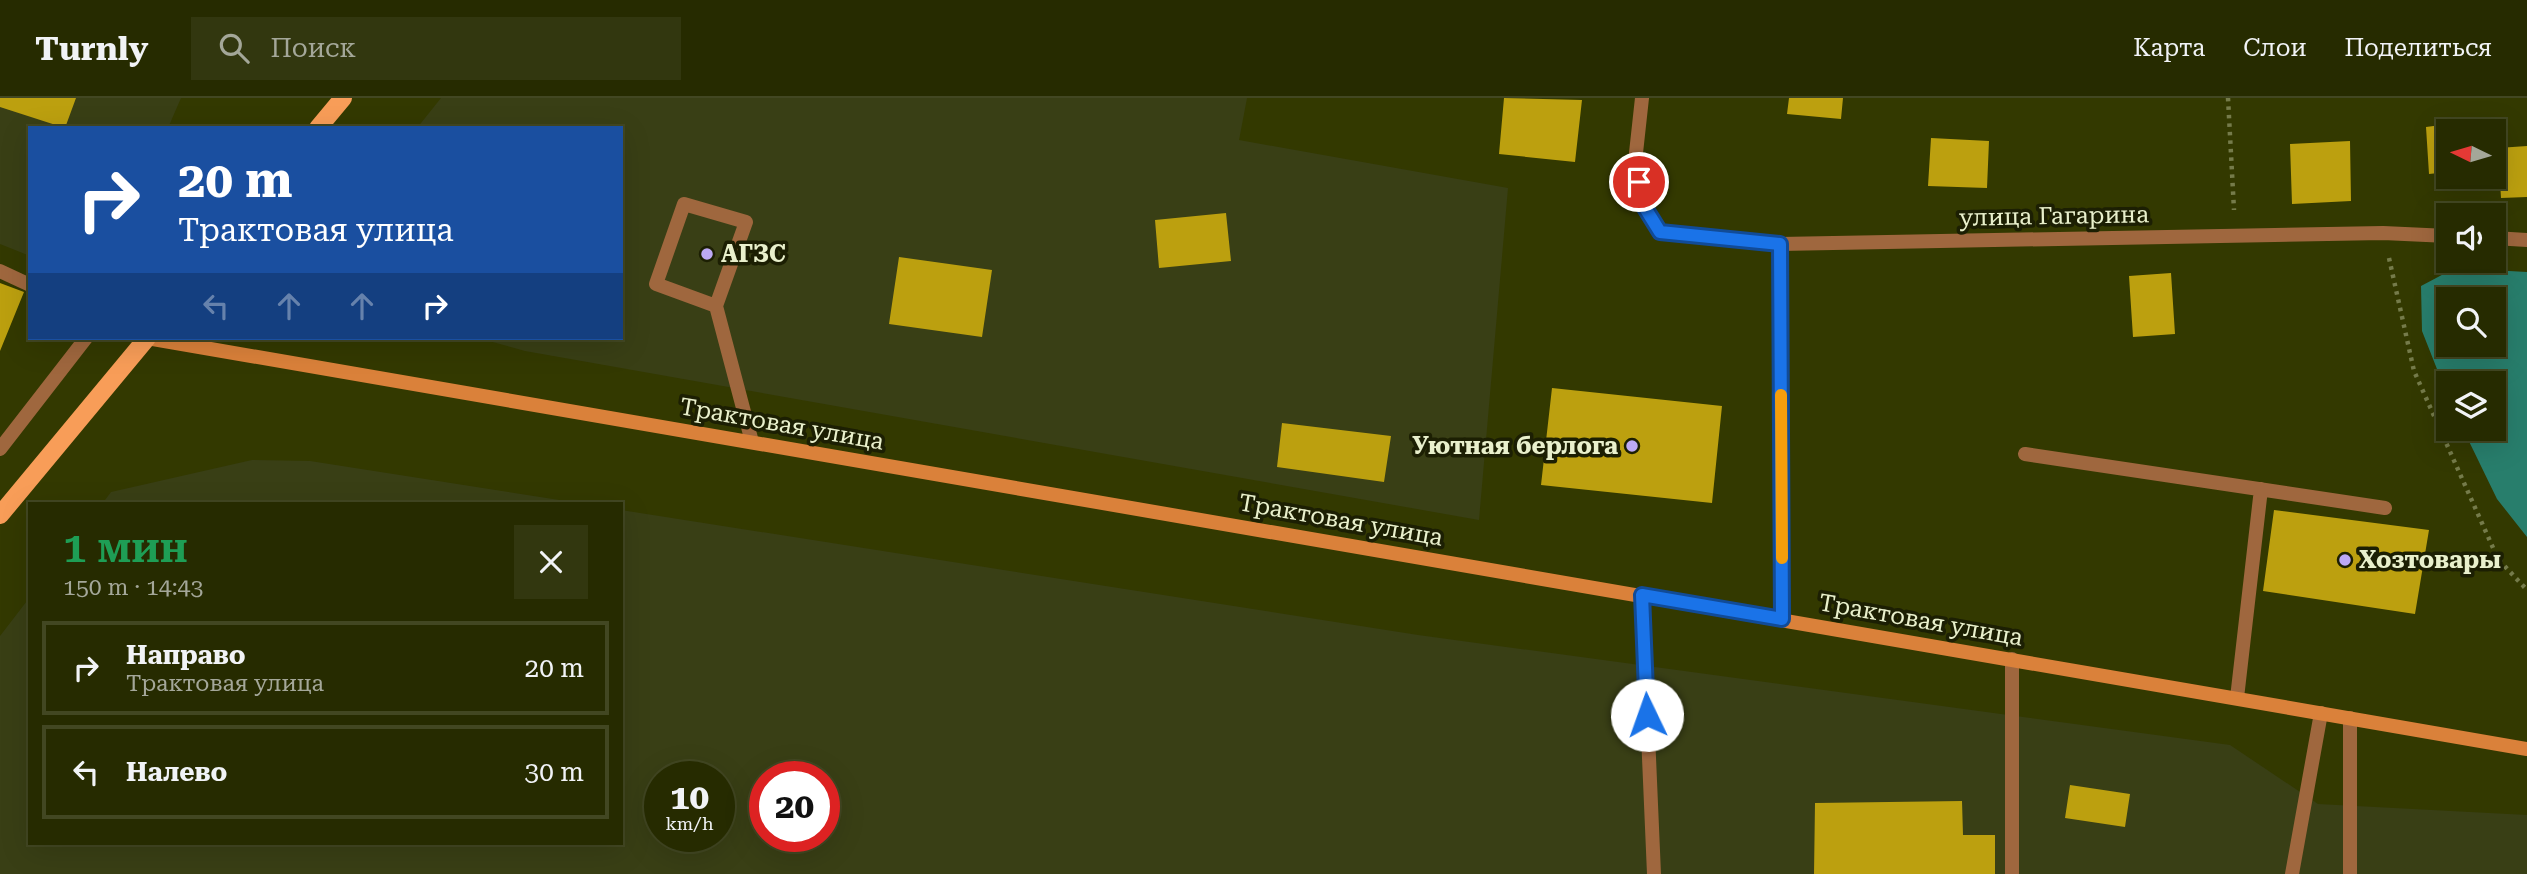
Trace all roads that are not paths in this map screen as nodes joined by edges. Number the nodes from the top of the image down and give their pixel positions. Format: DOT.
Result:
graph roads {
  1 [pos="342,98"];
  2 [pos="1642,98"];
  3 [pos="320,126"];
  4 [pos="2436,235"];
  5 [pos="2506,239"];
  6 [pos="2527,240"];
  7 [pos="1780,244"];
  8 [pos="0,271"];
  9 [pos="28,284"];
  10 [pos="716,306"];
  11 [pos="84,340"];
  12 [pos="145,340"];
  13 [pos="159,340"];
  14 [pos="752,442"];
  15 [pos="0,449"];
  16 [pos="2025,454"];
  17 [pos="2261,489"];
  18 [pos="2385,508"];
  19 [pos="0,515"];
  20 [pos="1642,595"];
  21 [pos="1782,619"];
  22 [pos="2012,659"];
  23 [pos="2237,698"];
  24 [pos="2321,713"];
  25 [pos="2350,718"];
  26 [pos="2527,749"];
  27 [pos="1654,874"];
  28 [pos="2011,874"];
  29 [pos="2292,874"];
  30 [pos="2350,874"];
  1 -- 3 [label="main road"];
  2 -- 7 [label="street, улица Гагарина"];
  4 -- 7 [label="street, улица Гагарина"];
  5 -- 6 [label="street"];
  7 -- 21 [label="street"];
  8 -- 9 [label="street"];
  10 -- 10 [label="street"];
  10 -- 14 [label="street"];
  11 -- 15 [label="street"];
  12 -- 19 [label="main road"];
  13 -- 14 [label="street, Трактовая улица"];
  14 -- 20 [label="street, Трактовая улица"];
  16 -- 17 [label="street"];
  17 -- 18 [label="street"];
  17 -- 23 [label="street"];
  20 -- 21 [label="street, Трактовая улица"];
  20 -- 27 [label="street"];
  21 -- 22 [label="street, Трактовая улица"];
  22 -- 23 [label="street, Трактовая улица"];
  22 -- 28 [label="street"];
  23 -- 24 [label="street, Трактовая улица"];
  24 -- 25 [label="street, Трактовая улица"];
  24 -- 29 [label="street"];
  25 -- 26 [label="street, Трактовая улица"];
  25 -- 30 [label="street"];
}
